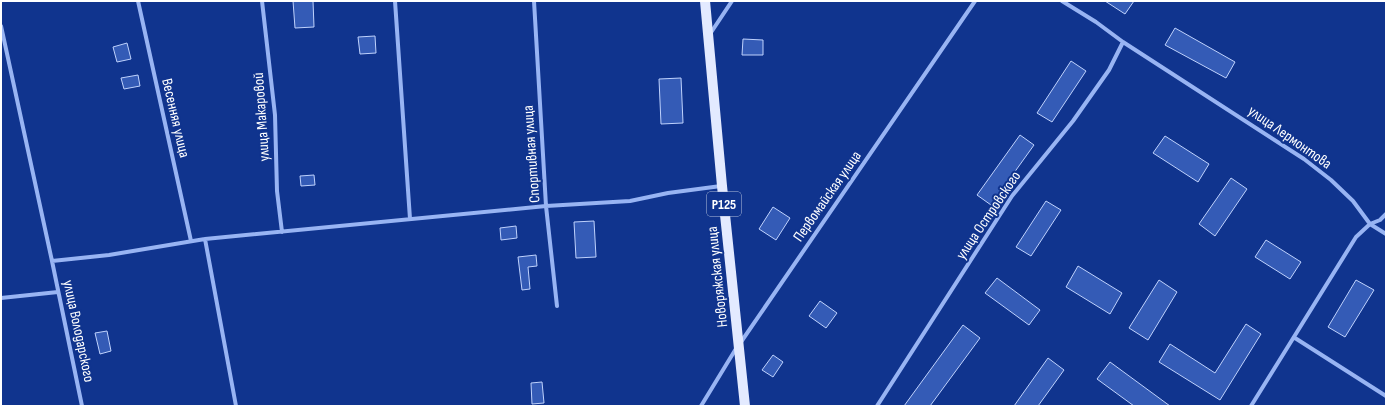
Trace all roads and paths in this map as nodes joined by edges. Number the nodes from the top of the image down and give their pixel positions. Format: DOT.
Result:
graph roads {
  1 [pos="138,1"];
  2 [pos="262,1"];
  3 [pos="395,1"];
  4 [pos="534,1"];
  5 [pos="706,1"];
  6 [pos="732,1"];
  7 [pos="975,1"];
  8 [pos="1062,1"];
  9 [pos="1,26"];
  10 [pos="708,36"];
  11 [pos="1124,42"];
  12 [pos="722,186"];
  13 [pos="546,206"];
  14 [pos="1386,214"];
  15 [pos="410,219"];
  16 [pos="1370,224"];
  17 [pos="282,232"];
  18 [pos="1386,234"];
  19 [pos="206,239"];
  20 [pos="191,241"];
  21 [pos="52,261"];
  22 [pos="58,292"];
  23 [pos="1,298"];
  24 [pos="556,306"];
  25 [pos="1295,338"];
  26 [pos="739,344"];
  27 [pos="1386,396"];
  28 [pos="82,406"];
  29 [pos="236,406"];
  30 [pos="701,406"];
  31 [pos="745,406"];
  32 [pos="876,406"];
  33 [pos="1251,406"];
  1 -- 20 [label="street, Весенняя улица"];
  2 -- 17 [label="street, улица Макаровой"];
  3 -- 15 [label="street"];
  4 -- 13 [label="street, Спортивная улица"];
  5 -- 10 [label="main road, Новоряжская улица / Р125"];
  6 -- 10 [label="street"];
  7 -- 26 [label="street, Первомайская улица"];
  8 -- 11 [label="street, улица Лермонтова"];
  9 -- 21 [label="street, улица Володарского"];
  10 -- 12 [label="main road, Новоряжская улица / Р125"];
  11 -- 16 [label="street, улица Лермонтова"];
  11 -- 32 [label="street, улица Островского"];
  12 -- 13 [label="street"];
  12 -- 26 [label="main road, Новоряжская улица / Р125"];
  13 -- 15 [label="street"];
  13 -- 24 [label="street, Спортивная улица"];
  14 -- 16 [label="street"];
  15 -- 17 [label="street"];
  16 -- 18 [label="street, улица Лермонтова"];
  16 -- 25 [label="street"];
  17 -- 19 [label="street"];
  19 -- 20 [label="street"];
  19 -- 29 [label="street"];
  20 -- 21 [label="street"];
  21 -- 22 [label="street, улица Володарского"];
  22 -- 23 [label="street"];
  22 -- 28 [label="street, улица Володарского"];
  25 -- 27 [label="street"];
  25 -- 33 [label="street"];
  26 -- 30 [label="street, Первомайская улица"];
  26 -- 31 [label="main road, Новоряжская улица / Р125"];
}
